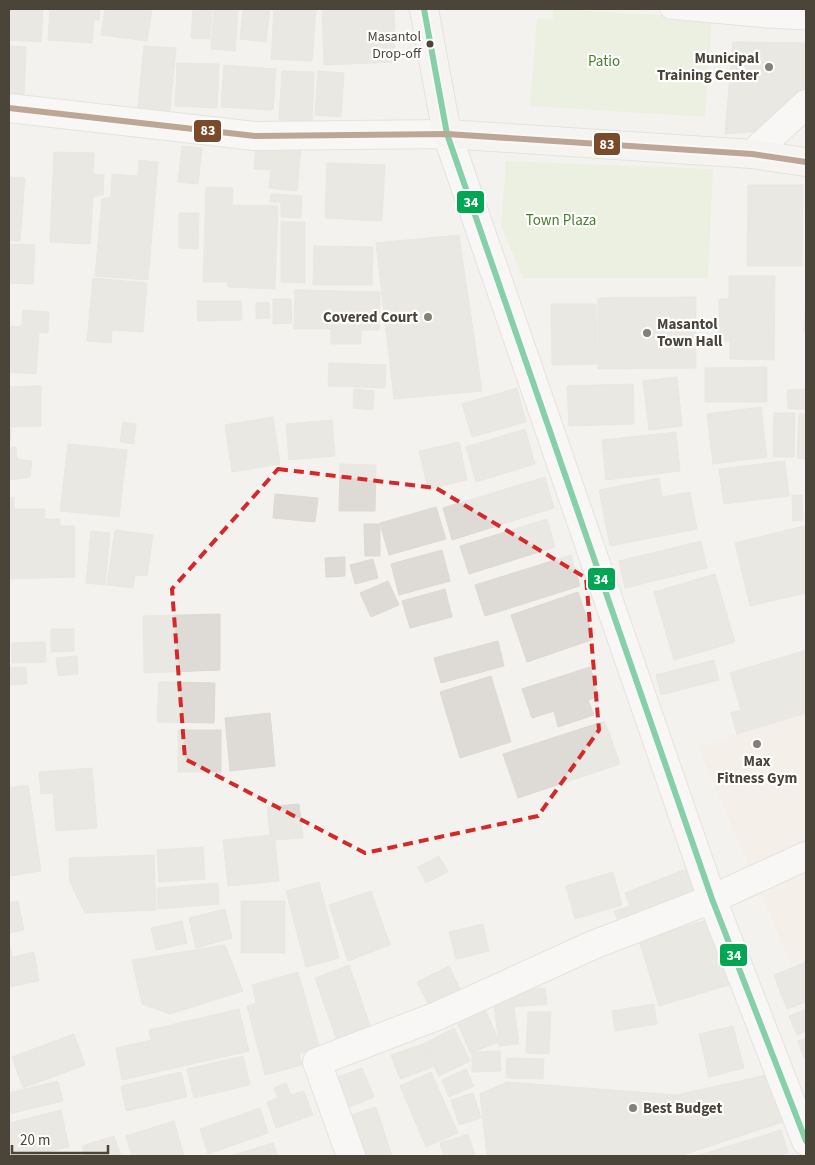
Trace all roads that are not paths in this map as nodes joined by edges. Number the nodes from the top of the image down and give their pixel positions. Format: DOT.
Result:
graph roads {
  1 [pos="424,9"];
  2 [pos="670,9"];
  3 [pos="806,20"];
  4 [pos="806,104"];
  5 [pos="9,108"];
  6 [pos="447,134"];
  7 [pos="752,154"];
  8 [pos="806,162"];
  9 [pos="806,856"];
  10 [pos="712,899"];
  11 [pos="806,1141"];
  12 [pos="351,1156"];
  1 -- 6 [label="main road"];
  2 -- 3 [label="lane"];
  4 -- 7 [label="street"];
  5 -- 6 [label="street"];
  6 -- 7 [label="main road"];
  6 -- 10 [label="street"];
  7 -- 8 [label="main road"];
  9 -- 10 [label="street"];
  10 -- 11 [label="street"];
  10 -- 12 [label="street"];
}
